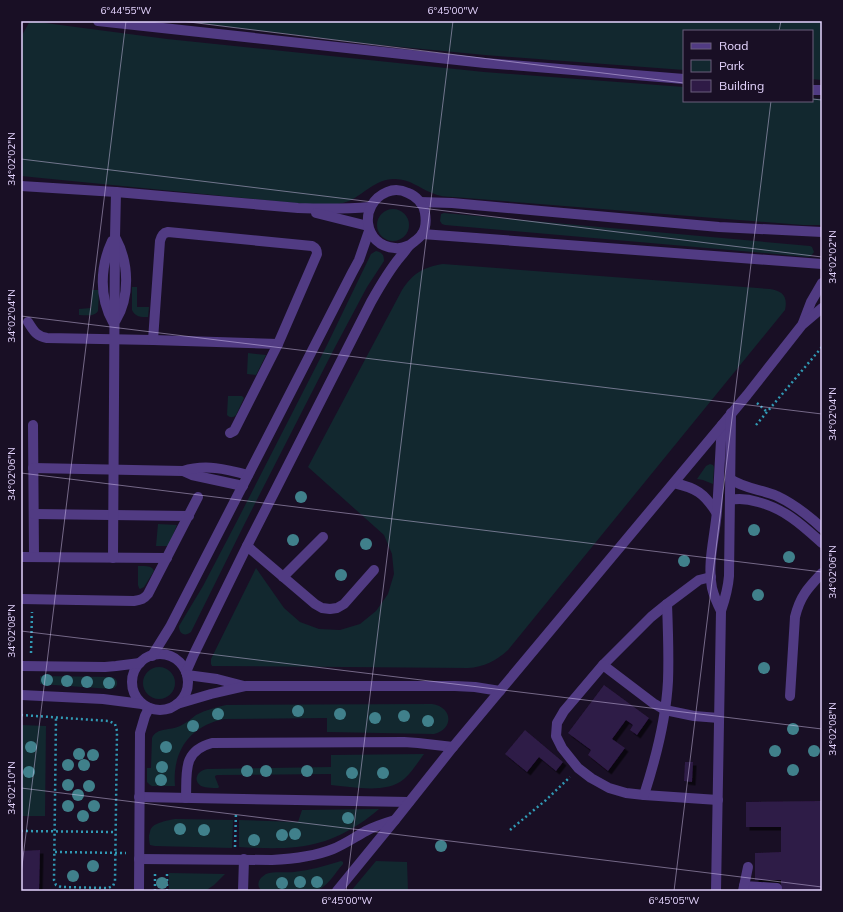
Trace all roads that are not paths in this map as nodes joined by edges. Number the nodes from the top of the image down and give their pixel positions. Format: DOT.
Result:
graph roads {
  1 [pos="98,21"];
  2 [pos="683,79"];
  3 [pos="21,186"];
  4 [pos="116,192"];
  5 [pos="420,202"];
  6 [pos="370,206"];
  7 [pos="298,208"];
  8 [pos="369,228"];
  9 [pos="822,232"];
  10 [pos="422,234"];
  11 [pos="115,237"];
  12 [pos="410,245"];
  13 [pos="822,264"];
  14 [pos="822,283"];
  15 [pos="822,308"];
  16 [pos="28,322"];
  17 [pos="114,324"];
  18 [pos="802,325"];
  19 [pos="115,340"];
  20 [pos="153,340"];
  21 [pos="278,344"];
  22 [pos="731,413"];
  23 [pos="33,425"];
  24 [pos="722,425"];
  25 [pos="230,433"];
  26 [pos="33,468"];
  27 [pos="114,470"];
  28 [pos="183,471"];
  29 [pos="248,475"];
  30 [pos="730,479"];
  31 [pos="674,482"];
  32 [pos="243,486"];
  33 [pos="198,497"];
  34 [pos="730,500"];
  35 [pos="716,512"];
  36 [pos="34,514"];
  37 [pos="113,515"];
  38 [pos="189,516"];
  39 [pos="822,528"];
  40 [pos="323,537"];
  41 [pos="822,543"];
  42 [pos="247,546"];
  43 [pos="21,557"];
  44 [pos="34,557"];
  45 [pos="113,558"];
  46 [pos="168,558"];
  47 [pos="374,570"];
  48 [pos="822,572"];
  49 [pos="283,576"];
  50 [pos="711,577"];
  51 [pos="21,599"];
  52 [pos="667,604"];
  53 [pos="721,611"];
  54 [pos="152,656"];
  55 [pos="140,663"];
  56 [pos="603,665"];
  57 [pos="26,666"];
  58 [pos="186,674"];
  59 [pos="246,686"];
  60 [pos="500,691"];
  61 [pos="21,695"];
  62 [pos="790,696"];
  63 [pos="177,704"];
  64 [pos="146,706"];
  65 [pos="665,710"];
  66 [pos="719,718"];
  67 [pos="452,747"];
  68 [pos="644,795"];
  69 [pos="139,797"];
  70 [pos="186,798"];
  71 [pos="718,800"];
  72 [pos="409,802"];
  73 [pos="395,820"];
  74 [pos="139,856"];
  75 [pos="240,859"];
  76 [pos="748,867"];
  77 [pos="777,888"];
  78 [pos="743,889"];
  79 [pos="139,891"];
  80 [pos="243,891"];
  81 [pos="337,891"];
  82 [pos="716,891"];
  1 -- 2 [label="street"];
  3 -- 4 [label="street"];
  4 -- 7 [label="street"];
  4 -- 11 [label="street"];
  5 -- 6 [label="street"];
  5 -- 9 [label="street"];
  5 -- 10 [label="street"];
  6 -- 7 [label="street"];
  6 -- 8 [label="street"];
  7 -- 8 [label="street"];
  8 -- 12 [label="street"];
  8 -- 29 [label="street"];
  10 -- 12 [label="street"];
  10 -- 13 [label="street"];
  11 -- 17 [label="street"];
  11 -- 17 [label="street"];
  12 -- 42 [label="street"];
  14 -- 18 [label="street"];
  15 -- 18 [label="street"];
  16 -- 19 [label="street"];
  17 -- 19 [label="street"];
  18 -- 22 [label="street"];
  19 -- 20 [label="street"];
  19 -- 27 [label="street"];
  20 -- 21 [label="street"];
  20 -- 21 [label="street"];
  21 -- 25 [label="street"];
  22 -- 24 [label="street"];
  22 -- 30 [label="street"];
  23 -- 26 [label="street"];
  24 -- 31 [label="street"];
  24 -- 35 [label="street"];
  26 -- 27 [label="street"];
  26 -- 36 [label="street"];
  27 -- 28 [label="street"];
  27 -- 37 [label="street"];
  28 -- 29 [label="street"];
  28 -- 32 [label="street"];
  29 -- 32 [label="street"];
  30 -- 34 [label="street"];
  30 -- 39 [label="street"];
  31 -- 35 [label="street"];
  31 -- 60 [label="street"];
  32 -- 54 [label="street"];
  33 -- 38 [label="street"];
  34 -- 41 [label="street"];
  34 -- 53 [label="street"];
  35 -- 50 [label="street"];
  36 -- 37 [label="street"];
  36 -- 44 [label="street"];
  37 -- 38 [label="street"];
  37 -- 45 [label="street"];
  38 -- 46 [label="street"];
  40 -- 49 [label="street"];
  42 -- 49 [label="street"];
  42 -- 58 [label="street"];
  43 -- 44 [label="street"];
  44 -- 45 [label="street"];
  45 -- 46 [label="street"];
  46 -- 51 [label="street"];
  47 -- 49 [label="street"];
  48 -- 62 [label="street"];
  50 -- 52 [label="street"];
  50 -- 53 [label="street"];
  52 -- 56 [label="street"];
  52 -- 65 [label="street"];
  53 -- 66 [label="street"];
  54 -- 55 [label="street"];
  54 -- 58 [label="street"];
  55 -- 57 [label="street"];
  55 -- 64 [label="street"];
  56 -- 65 [label="street"];
  56 -- 68 [label="street"];
  58 -- 59 [label="street"];
  58 -- 63 [label="street"];
  59 -- 60 [label="street"];
  59 -- 63 [label="street"];
  60 -- 67 [label="street"];
  61 -- 64 [label="street"];
  63 -- 64 [label="street"];
  64 -- 69 [label="street"];
  65 -- 66 [label="street"];
  65 -- 68 [label="street"];
  66 -- 71 [label="street"];
  67 -- 70 [label="street"];
  67 -- 72 [label="street"];
  68 -- 71 [label="street"];
  69 -- 70 [label="street"];
  69 -- 74 [label="street"];
  70 -- 72 [label="street"];
  71 -- 82 [label="street"];
  72 -- 73 [label="street"];
  73 -- 75 [label="street"];
  73 -- 81 [label="street"];
  74 -- 75 [label="street"];
  74 -- 79 [label="street"];
  75 -- 80 [label="street"];
  76 -- 78 [label="street"];
  77 -- 78 [label="street"];
}
